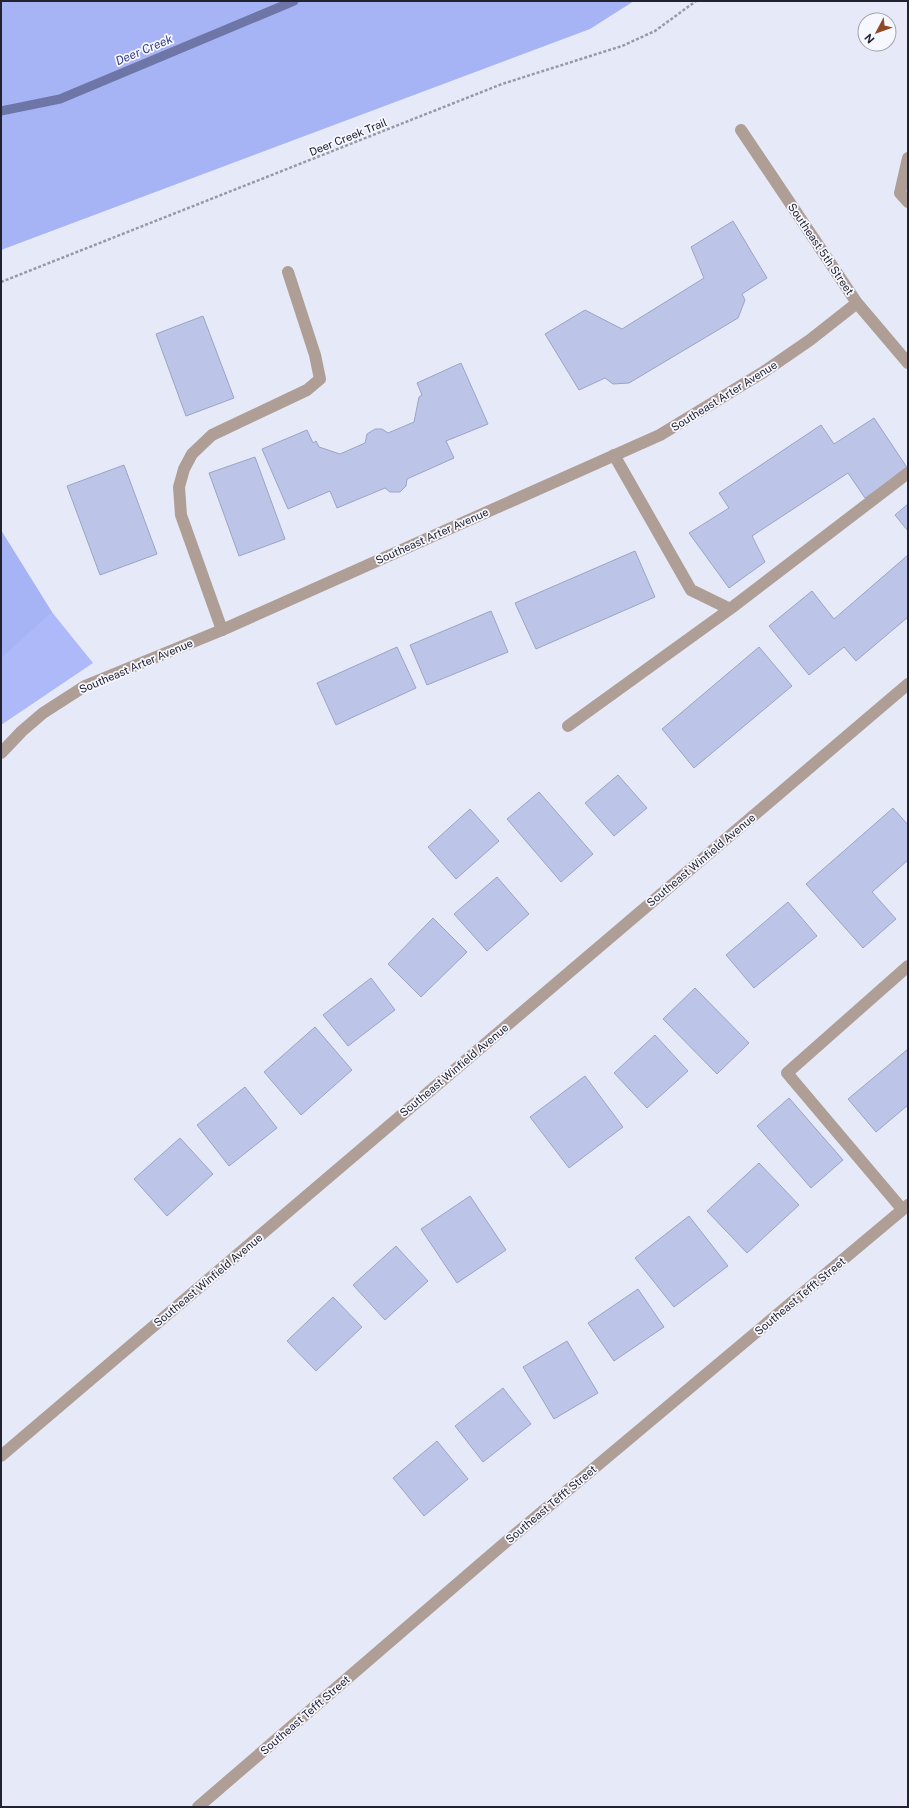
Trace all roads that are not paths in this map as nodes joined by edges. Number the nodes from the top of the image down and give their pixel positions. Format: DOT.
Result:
graph roads {
  1 [pos="741,130"];
  2 [pos="908,158"];
  3 [pos="908,202"];
  4 [pos="288,272"];
  5 [pos="857,303"];
  6 [pos="908,363"];
  7 [pos="614,455"];
  8 [pos="908,473"];
  9 [pos="730,608"];
  10 [pos="222,630"];
  11 [pos="908,684"];
  12 [pos="568,726"];
  13 [pos="1,753"];
  14 [pos="908,966"];
  15 [pos="905,1207"];
  16 [pos="1,1456"];
  17 [pos="198,1807"];
  1 -- 5 [label="street, Southeast 5th Street"];
  2 -- 3 [label="street"];
  4 -- 10 [label="street"];
  5 -- 6 [label="street, Southeast 5th Street"];
  5 -- 7 [label="street, Southeast Arter Avenue"];
  7 -- 9 [label="street"];
  7 -- 10 [label="street, Southeast Arter Avenue"];
  8 -- 9 [label="street"];
  9 -- 12 [label="street"];
  10 -- 13 [label="street, Southeast Arter Avenue"];
  11 -- 16 [label="street, Southeast Winfield Avenue"];
  14 -- 15 [label="street"];
  15 -- 17 [label="street, Southeast Tefft Street"];
}
